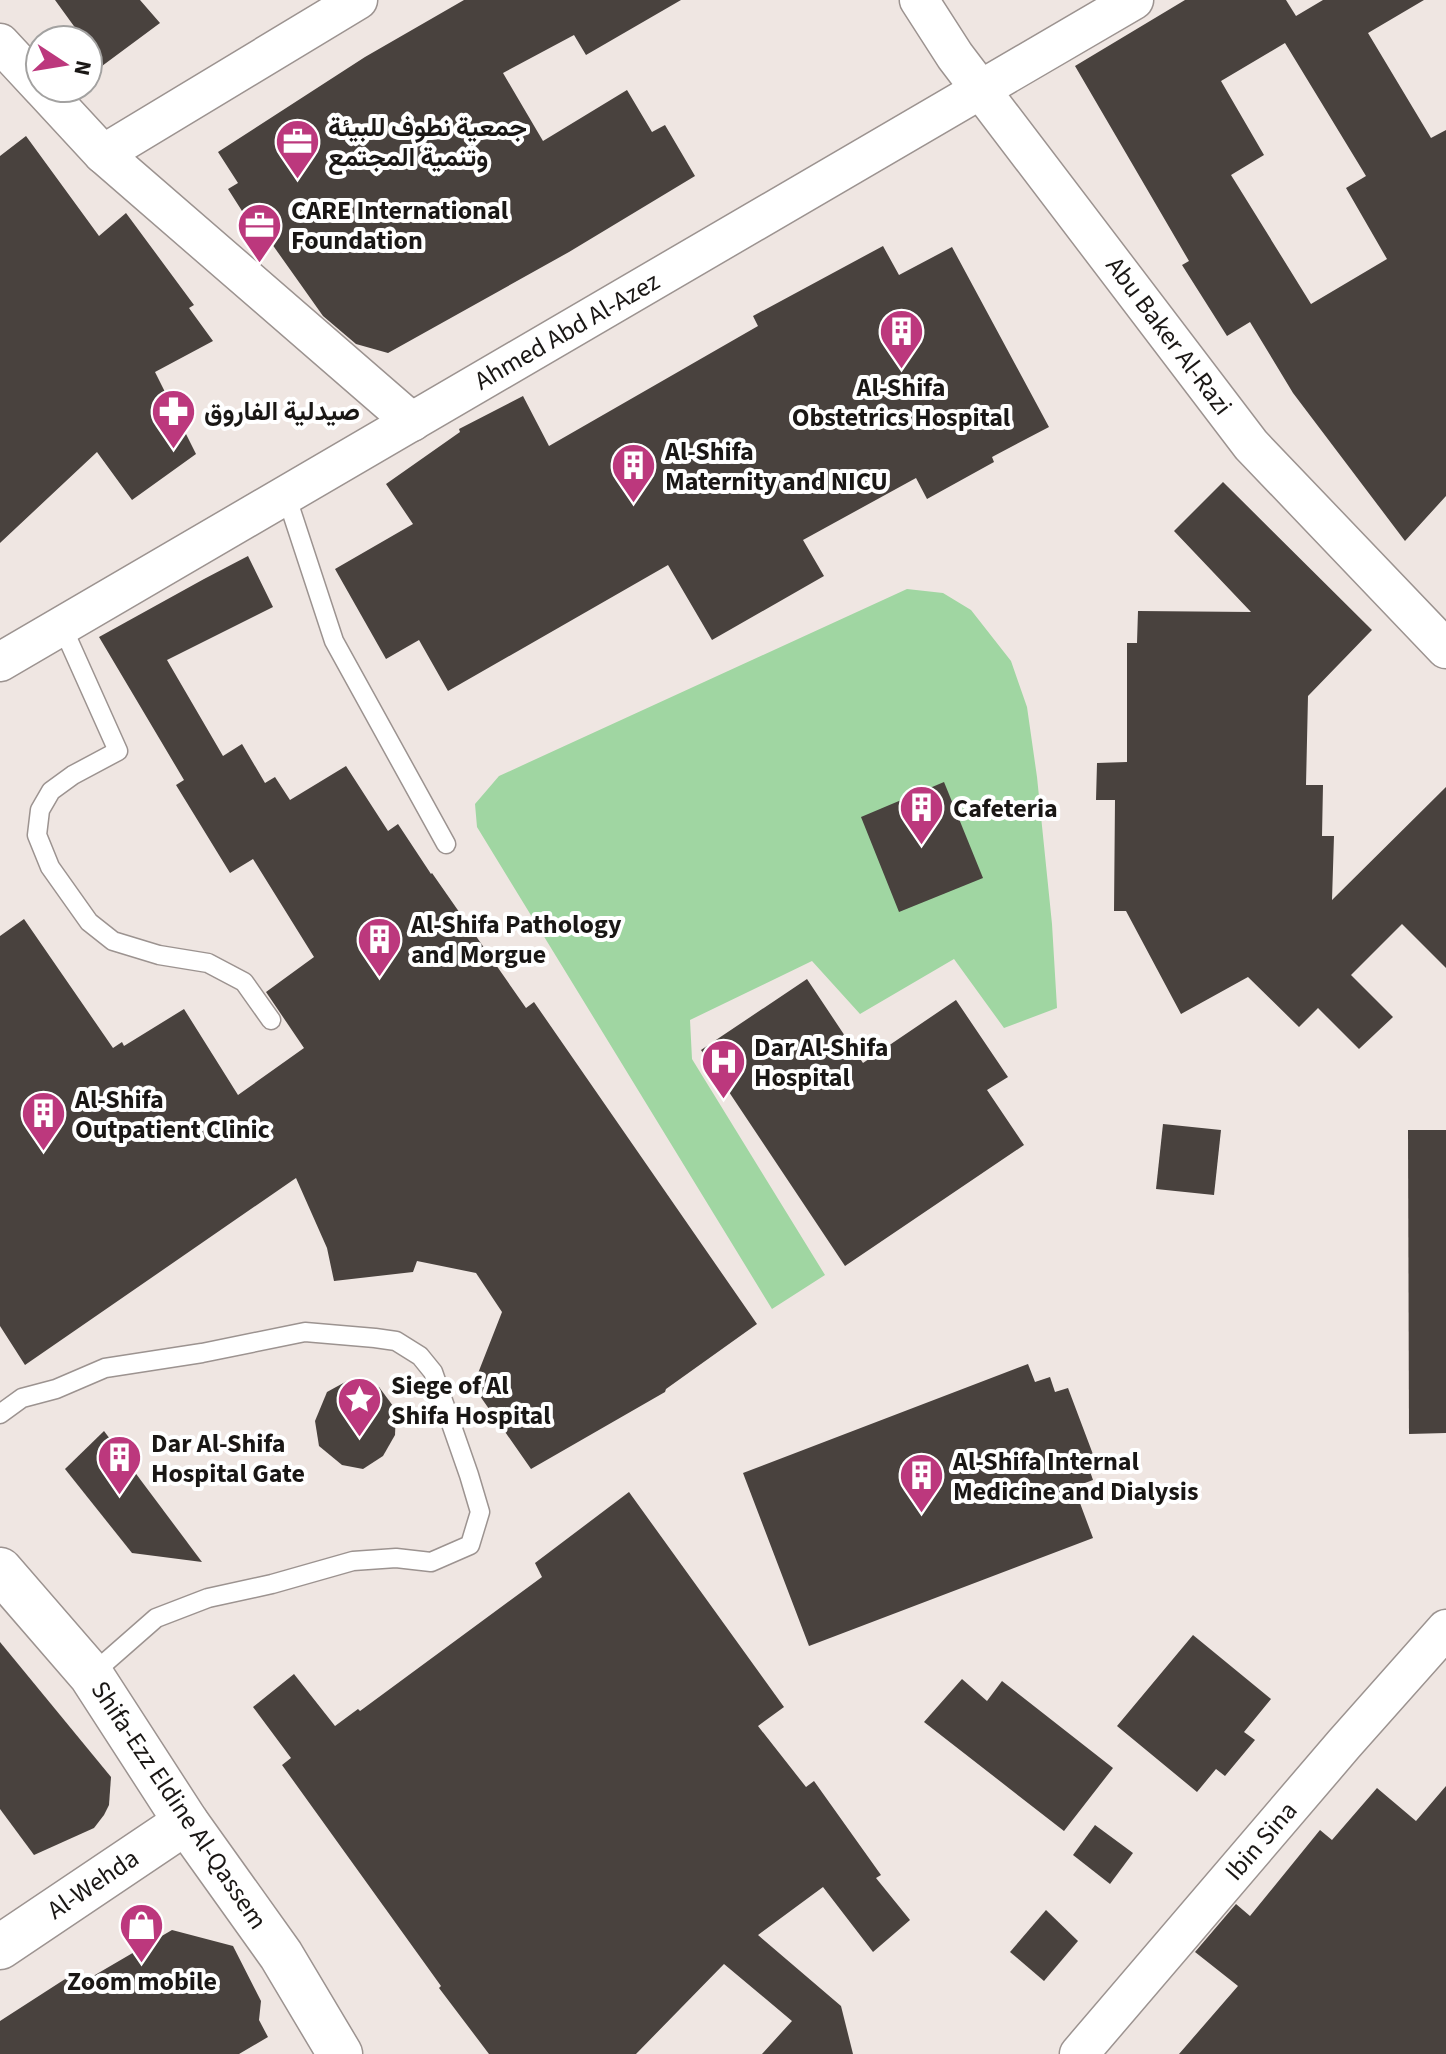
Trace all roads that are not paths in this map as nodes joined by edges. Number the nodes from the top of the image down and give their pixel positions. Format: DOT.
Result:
graph roads {
  1 [pos="358,0"];
  2 [pos="919,0"];
  3 [pos="1134,0"];
  4 [pos="0,43"];
  5 [pos="24,69"];
  6 [pos="982,89"];
  7 [pos="57,104"];
  8 [pos="103,154"];
  9 [pos="412,422"];
  10 [pos="286,495"];
  11 [pos="62,626"];
  12 [pos="1446,649"];
  13 [pos="0,662"];
  14 [pos="446,844"];
  15 [pos="271,1020"];
  16 [pos="0,1414"];
  17 [pos="0,1570"];
  18 [pos="1446,1629"];
  19 [pos="91,1675"];
  20 [pos="186,1822"];
  21 [pos="0,1947"];
  22 [pos="340,2054"];
  23 [pos="1079,2054"];
  1 -- 8 [label="street"];
  2 -- 6 [label="street, Abu Baker Al-Razi"];
  3 -- 6 [label="street, Ahmed Abd Al-Azez"];
  4 -- 5 [label="street"];
  6 -- 9 [label="street, Ahmed Abd Al-Azez"];
  6 -- 12 [label="street, Abu Baker Al-Razi"];
  7 -- 8 [label="street"];
  8 -- 9 [label="street"];
  9 -- 10 [label="street, Ahmed Abd Al-Azez"];
  10 -- 11 [label="street, Ahmed Abd Al-Azez"];
  10 -- 14 [label="lane"];
  11 -- 13 [label="street, Ahmed Abd Al-Azez"];
  11 -- 15 [label="lane"];
  16 -- 19 [label="lane"];
  17 -- 19 [label="main road, Shifa-Ezz Eldine Al-Qassem"];
  18 -- 23 [label="street, Ibin Sina"];
  19 -- 20 [label="main road, Shifa-Ezz Eldine Al-Qassem"];
  20 -- 21 [label="main road, Al-Wehda"];
  20 -- 22 [label="main road, Shifa-Ezz Eldine Al-Qassem"];
}
